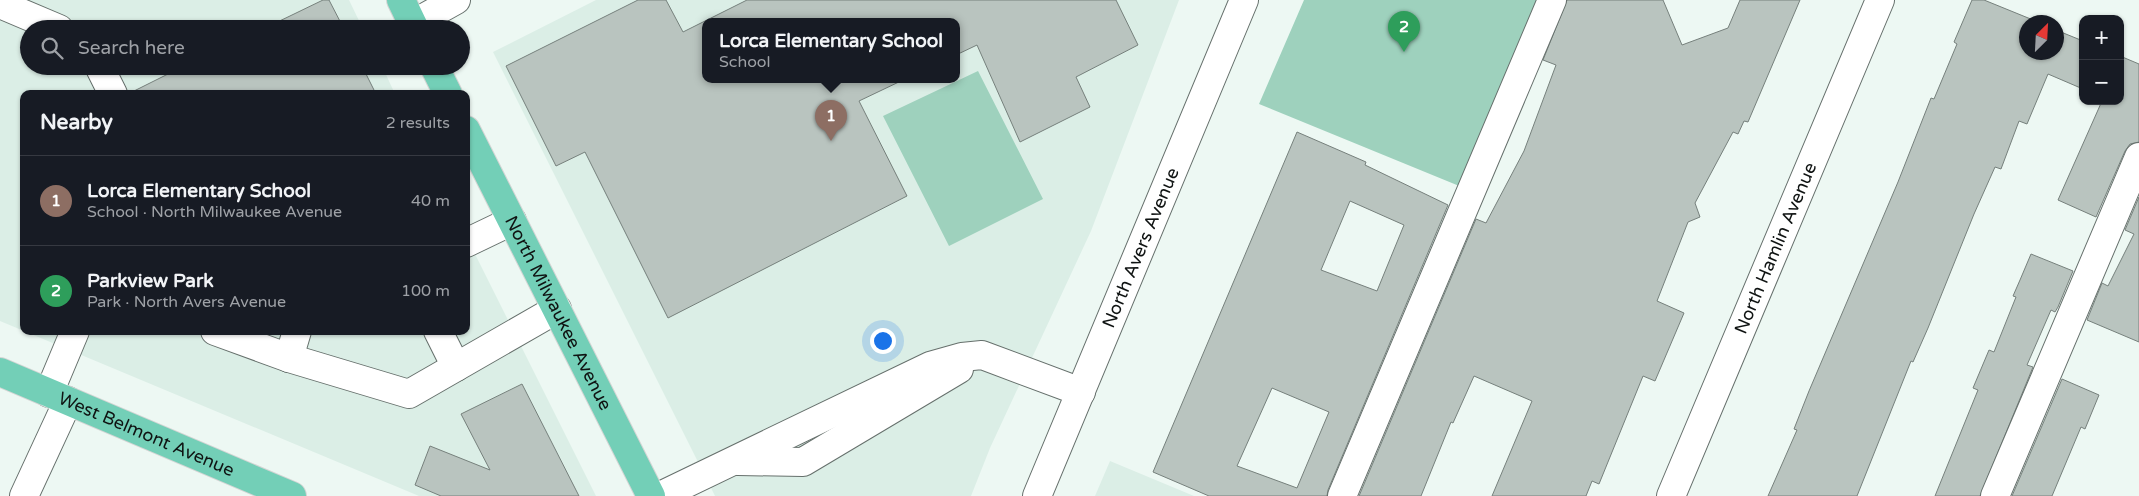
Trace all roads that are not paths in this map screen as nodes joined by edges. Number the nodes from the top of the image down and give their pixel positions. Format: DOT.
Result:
graph roads {
  1 [pos="401,0"];
  2 [pos="456,0"];
  3 [pos="1244,0"];
  4 [pos="1552,0"];
  5 [pos="1880,0"];
  6 [pos="0,4"];
  7 [pos="38,20"];
  8 [pos="411,20"];
  9 [pos="424,20"];
  10 [pos="104,75"];
  11 [pos="438,75"];
  12 [pos="111,90"];
  13 [pos="446,90"];
  14 [pos="470,138"];
  15 [pos="2139,157"];
  16 [pos="512,221"];
  17 [pos="470,240"];
  18 [pos="556,309"];
  19 [pos="74,335"];
  20 [pos="226,335"];
  21 [pos="296,335"];
  22 [pos="440,335"];
  23 [pos="289,358"];
  24 [pos="456,367"];
  25 [pos="0,372"];
  26 [pos="1081,392"];
  27 [pos="58,397"];
  28 [pos="24,496"];
  29 [pos="292,496"];
  30 [pos="651,496"];
  31 [pos="660,496"];
  32 [pos="1038,496"];
  33 [pos="1342,496"];
  34 [pos="1671,496"];
  35 [pos="1995,496"];
  1 -- 8 [label="main road"];
  2 -- 9 [label="street"];
  3 -- 26 [label="street, North Avers Avenue"];
  4 -- 33 [label="street"];
  5 -- 34 [label="street, North Hamlin Avenue"];
  6 -- 7 [label="street"];
  10 -- 12 [label="street"];
  11 -- 13 [label="main road"];
  14 -- 16 [label="main road, North Milwaukee Avenue"];
  15 -- 35 [label="street"];
  16 -- 17 [label="street"];
  16 -- 18 [label="main road, North Milwaukee Avenue"];
  18 -- 24 [label="street"];
  18 -- 30 [label="main road, North Milwaukee Avenue"];
  19 -- 27 [label="street"];
  20 -- 23 [label="street"];
  21 -- 23 [label="street"];
  22 -- 24 [label="street"];
  23 -- 24 [label="street"];
  25 -- 27 [label="main road, West Belmont Avenue"];
  26 -- 31 [label="street"];
  26 -- 32 [label="street, North Avers Avenue"];
  27 -- 28 [label="street"];
  27 -- 29 [label="main road, West Belmont Avenue"];
}
